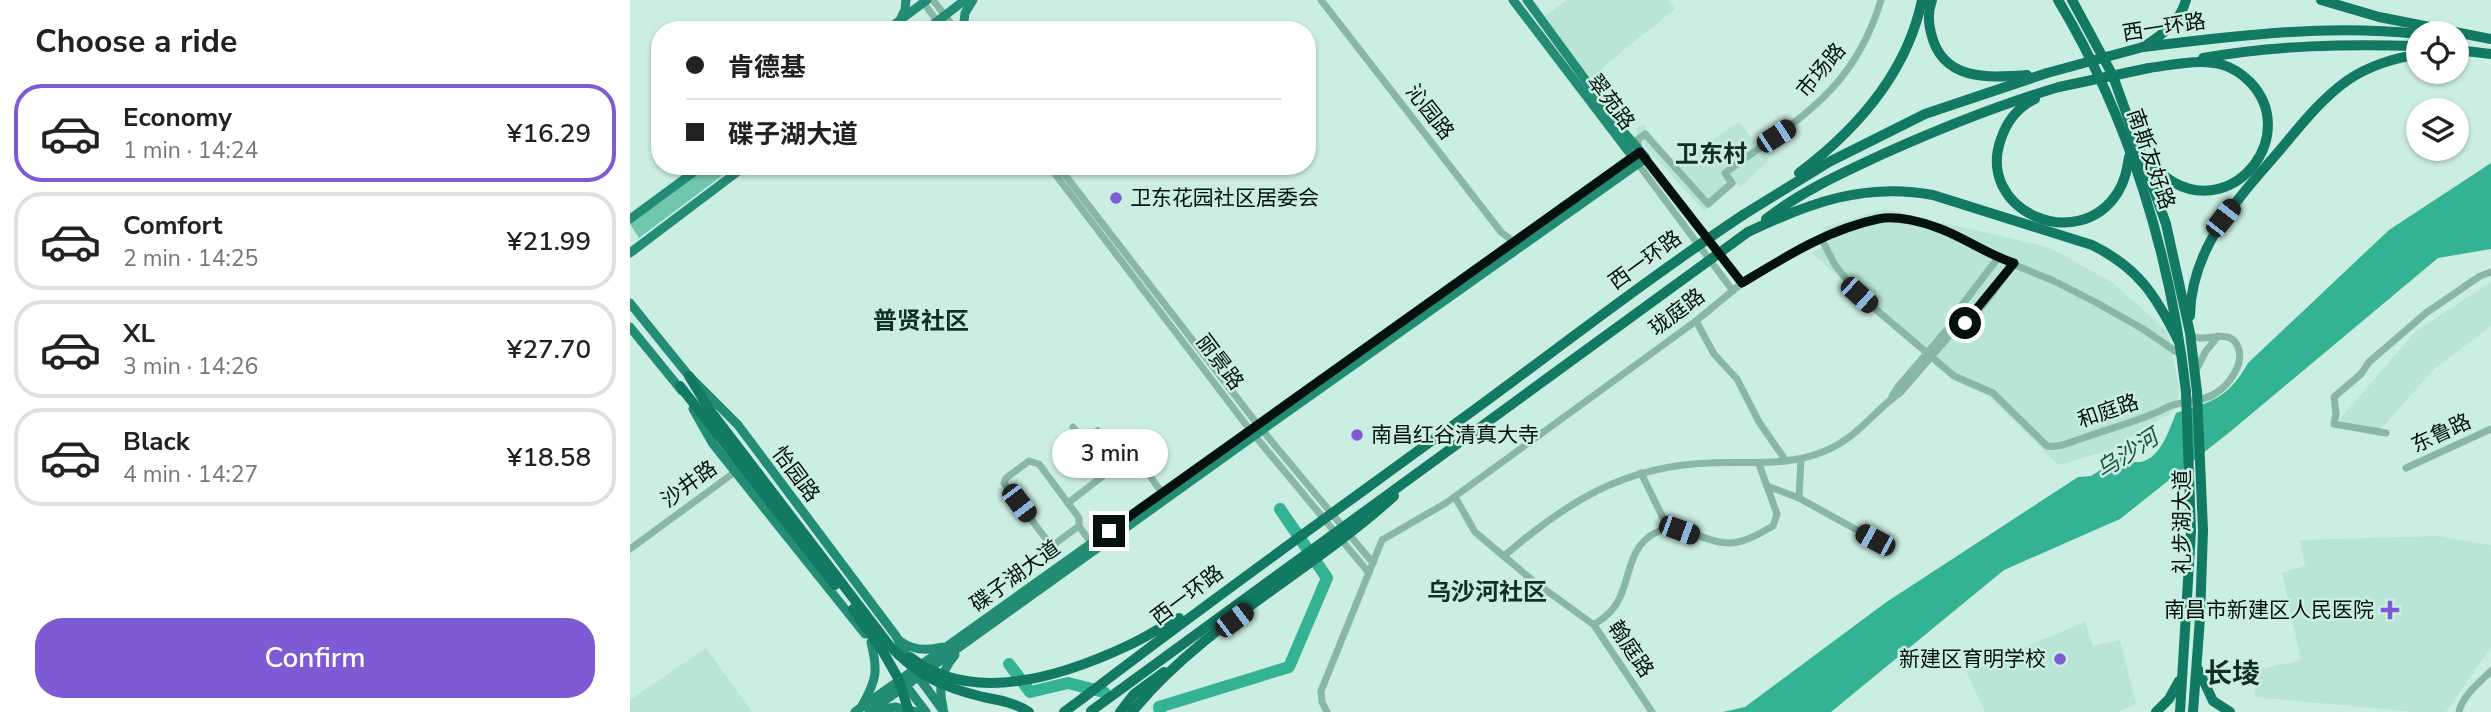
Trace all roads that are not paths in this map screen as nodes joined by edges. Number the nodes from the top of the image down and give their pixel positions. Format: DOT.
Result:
graph roads {
  1 [pos="906,0"];
  2 [pos="965,0"];
  3 [pos="973,0"];
  4 [pos="1321,0"];
  5 [pos="1513,0"];
  6 [pos="1527,0"];
  7 [pos="1881,0"];
  8 [pos="1922,0"];
  9 [pos="1932,0"];
  10 [pos="2058,0"];
  11 [pos="2072,0"];
  12 [pos="2081,0"];
  13 [pos="2186,0"];
  14 [pos="2321,0"];
  15 [pos="927,1"];
  16 [pos="941,18"];
  17 [pos="900,21"];
  18 [pos="937,21"];
  19 [pos="942,21"];
  20 [pos="945,21"];
  21 [pos="964,21"];
  22 [pos="2086,24"];
  23 [pos="2406,33"];
  24 [pos="2469,39"];
  25 [pos="2491,41"];
  26 [pos="2143,47"];
  27 [pos="2406,47"];
  28 [pos="2469,52"];
  29 [pos="2491,56"];
  30 [pos="2469,57"];
  31 [pos="2406,58"];
  32 [pos="2149,68"];
  33 [pos="2047,73"];
  34 [pos="2059,87"];
  35 [pos="2130,154"];
  36 [pos="2142,155"];
  37 [pos="1639,158"];
  38 [pos="690,175"];
  39 [pos="733,175"];
  40 [pos="1056,175"];
  41 [pos="1065,175"];
  42 [pos="1743,215"];
  43 [pos="630,219"];
  44 [pos="1748,232"];
  45 [pos="1822,238"];
  46 [pos="1514,242"];
  47 [pos="630,253"];
  48 [pos="1998,258"];
  49 [pos="2014,263"];
  50 [pos="2491,272"];
  51 [pos="1742,283"];
  52 [pos="1733,291"];
  53 [pos="630,303"];
  54 [pos="1696,321"];
  55 [pos="630,327"];
  56 [pos="2190,333"];
  57 [pos="2218,336"];
  58 [pos="2179,341"];
  59 [pos="1929,356"];
  60 [pos="2182,356"];
  61 [pos="2196,370"];
  62 [pos="689,376"];
  63 [pos="680,386"];
  64 [pos="2191,392"];
  65 [pos="1073,427"];
  66 [pos="2491,429"];
  67 [pos="1256,430"];
  68 [pos="2386,433"];
  69 [pos="1801,459"];
  70 [pos="1786,461"];
  71 [pos="1431,462"];
  72 [pos="1759,464"];
  73 [pos="2406,468"];
  74 [pos="735,472"];
  75 [pos="1108,472"];
  76 [pos="1641,472"];
  77 [pos="1767,486"];
  78 [pos="1162,493"];
  79 [pos="1455,497"];
  80 [pos="1799,498"];
  81 [pos="1068,503"];
  82 [pos="1079,526"];
  83 [pos="1668,528"];
  84 [pos="2197,531"];
  85 [pos="1875,540"];
  86 [pos="1091,543"];
  87 [pos="630,549"];
  88 [pos="1504,556"];
  89 [pos="1373,563"];
  90 [pos="1369,573"];
  91 [pos="1201,607"];
  92 [pos="859,611"];
  93 [pos="1594,625"];
  94 [pos="896,636"];
  95 [pos="871,642"];
  96 [pos="951,644"];
  97 [pos="964,645"];
  98 [pos="1192,652"];
  99 [pos="2197,666"];
  100 [pos="2182,671"];
  101 [pos="2491,671"];
  102 [pos="916,673"];
  103 [pos="904,683"];
  104 [pos="864,711"];
  105 [pos="900,712"];
  106 [pos="909,712"];
  107 [pos="916,712"];
  108 [pos="926,712"];
  109 [pos="944,712"];
  110 [pos="1030,712"];
  111 [pos="1064,712"];
  112 [pos="1089,712"];
  113 [pos="1120,712"];
  114 [pos="1132,712"];
  115 [pos="1327,712"];
  116 [pos="1652,712"];
  117 [pos="2155,712"];
  118 [pos="2180,712"];
  119 [pos="2193,712"];
  120 [pos="2230,712"];
  121 [pos="2459,712"];
  1 -- 17 [label="main road"];
  2 -- 16 [label="main road"];
  3 -- 21 [label="main road"];
  4 -- 46 [label="street, 沁园路"];
  5 -- 37 [label="main road, 翠苑路"];
  6 -- 37 [label="main road, 翠苑路"];
  7 -- 37 [label="street, 市场路"];
  8 -- 42 [label="highway"];
  9 -- 33 [label="highway"];
  10 -- 35 [label="highway, 南斯友好路"];
  11 -- 22 [label="highway, 南斯友好路"];
  12 -- 22 [label="highway"];
  13 -- 26 [label="highway"];
  14 -- 25 [label="highway"];
  15 -- 16 [label="street"];
  15 -- 17 [label="main road"];
  16 -- 18 [label="main road"];
  16 -- 19 [label="street"];
  16 -- 20 [label="street"];
  22 -- 36 [label="highway, 南斯友好路"];
  23 -- 26 [label="highway, 西一环路"];
  24 -- 25 [label="highway"];
  26 -- 33 [label="highway, 西一环路, bridge"];
  27 -- 32 [label="highway, 西一环路"];
  28 -- 29 [label="highway"];
  29 -- 30 [label="highway"];
  31 -- 56 [label="highway"];
  32 -- 34 [label="highway, 西一环路, bridge"];
  32 -- 36 [label="highway"];
  33 -- 42 [label="highway, 西一环路"];
  34 -- 35 [label="highway"];
  34 -- 44 [label="highway, 西一环路"];
  35 -- 58 [label="highway, 南斯友好路"];
  36 -- 56 [label="highway, 南斯友好路"];
  37 -- 46 [label="main road, 碟子湖大道"];
  37 -- 51 [label="street, 翠苑路"];
  37 -- 52 [label="street, 翠苑路"];
  37 -- 67 [label="main road, 碟子湖大道"];
  38 -- 43 [label="main road"];
  39 -- 47 [label="main road"];
  40 -- 67 [label="street, 丽景路"];
  41 -- 67 [label="street, 丽景路"];
  42 -- 91 [label="highway, 西一环路, bridge"];
  44 -- 58 [label="highway"];
  44 -- 71 [label="highway, 西一环路, bridge"];
  45 -- 48 [label="street, 珑庭路"];
  45 -- 51 [label="street, 珑庭路"];
  45 -- 59 [label="street"];
  46 -- 67 [label="main road, 碟子湖大道"];
  48 -- 49 [label="street, 珑庭路"];
  48 -- 59 [label="street"];
  49 -- 59 [label="street"];
  49 -- 60 [label="street, 珑庭路"];
  50 -- 68 [label="street"];
  51 -- 52 [label="street, 珑庭路"];
  52 -- 54 [label="street, 珑庭路"];
  53 -- 62 [label="main road, 怡园路"];
  54 -- 70 [label="street"];
  54 -- 79 [label="street, 珑庭路"];
  55 -- 63 [label="main road"];
  56 -- 57 [label="street"];
  56 -- 61 [label="highway, 礼步湖大道"];
  57 -- 59 [label="street, 和庭路"];
  57 -- 61 [label="street"];
  58 -- 60 [label="highway, 礼步湖大道"];
  59 -- 69 [label="street"];
  60 -- 64 [label="highway, 礼步湖大道"];
  61 -- 64 [label="highway, 礼步湖大道"];
  62 -- 92 [label="highway, bridge"];
  62 -- 94 [label="main road, 怡园路"];
  63 -- 74 [label="main road"];
  63 -- 92 [label="highway, bridge"];
  64 -- 84 [label="highway, 礼步湖大道, bridge"];
  65 -- 75 [label="street"];
  66 -- 73 [label="street, 东鲁路"];
  67 -- 78 [label="main road, 碟子湖大道"];
  67 -- 89 [label="street, 丽景路"];
  67 -- 90 [label="street, 丽景路"];
  67 -- 97 [label="main road, 碟子湖大道"];
  69 -- 70 [label="street"];
  69 -- 80 [label="street"];
  70 -- 72 [label="street"];
  71 -- 98 [label="highway, bridge"];
  71 -- 112 [label="highway, 西一环路, bridge"];
  72 -- 76 [label="street"];
  72 -- 77 [label="street"];
  74 -- 87 [label="street, 沙井路"];
  74 -- 95 [label="main road"];
  75 -- 78 [label="street"];
  75 -- 81 [label="street"];
  76 -- 83 [label="street"];
  76 -- 88 [label="street"];
  77 -- 80 [label="street"];
  77 -- 83 [label="street"];
  78 -- 86 [label="main road, 碟子湖大道"];
  79 -- 88 [label="street, 翰庭路"];
  79 -- 89 [label="street, 珑庭路"];
  80 -- 85 [label="street"];
  81 -- 82 [label="street"];
  81 -- 82 [label="street"];
  82 -- 86 [label="street"];
  83 -- 93 [label="street"];
  84 -- 99 [label="highway, 礼步湖大道"];
  84 -- 100 [label="highway, 礼步湖大道"];
  86 -- 96 [label="main road, 碟子湖大道"];
  88 -- 93 [label="street, 翰庭路"];
  89 -- 90 [label="street, 珑庭路"];
  90 -- 115 [label="street, 珑庭路"];
  91 -- 92 [label="highway, bridge"];
  91 -- 111 [label="highway, 西一环路, bridge"];
  92 -- 105 [label="highway, bridge"];
  92 -- 106 [label="highway, bridge"];
  92 -- 110 [label="highway, bridge"];
  93 -- 116 [label="street, 翰庭路"];
  94 -- 96 [label="main road"];
  94 -- 102 [label="main road, 怡园路"];
  95 -- 103 [label="main road"];
  95 -- 104 [label="main road"];
  96 -- 102 [label="main road, 碟子湖大道"];
  97 -- 102 [label="main road, 碟子湖大道"];
  97 -- 109 [label="main road"];
  98 -- 113 [label="highway, bridge"];
  98 -- 114 [label="highway, bridge"];
  99 -- 119 [label="highway, 礼步湖大道"];
  99 -- 120 [label="highway"];
  100 -- 117 [label="highway"];
  100 -- 118 [label="highway, 礼步湖大道"];
  101 -- 121 [label="street"];
  102 -- 103 [label="main road, 碟子湖大道"];
  102 -- 109 [label="main road, 怡园路"];
  103 -- 104 [label="main road, 碟子湖大道"];
  103 -- 108 [label="main road"];
  104 -- 107 [label="main road"];
}
